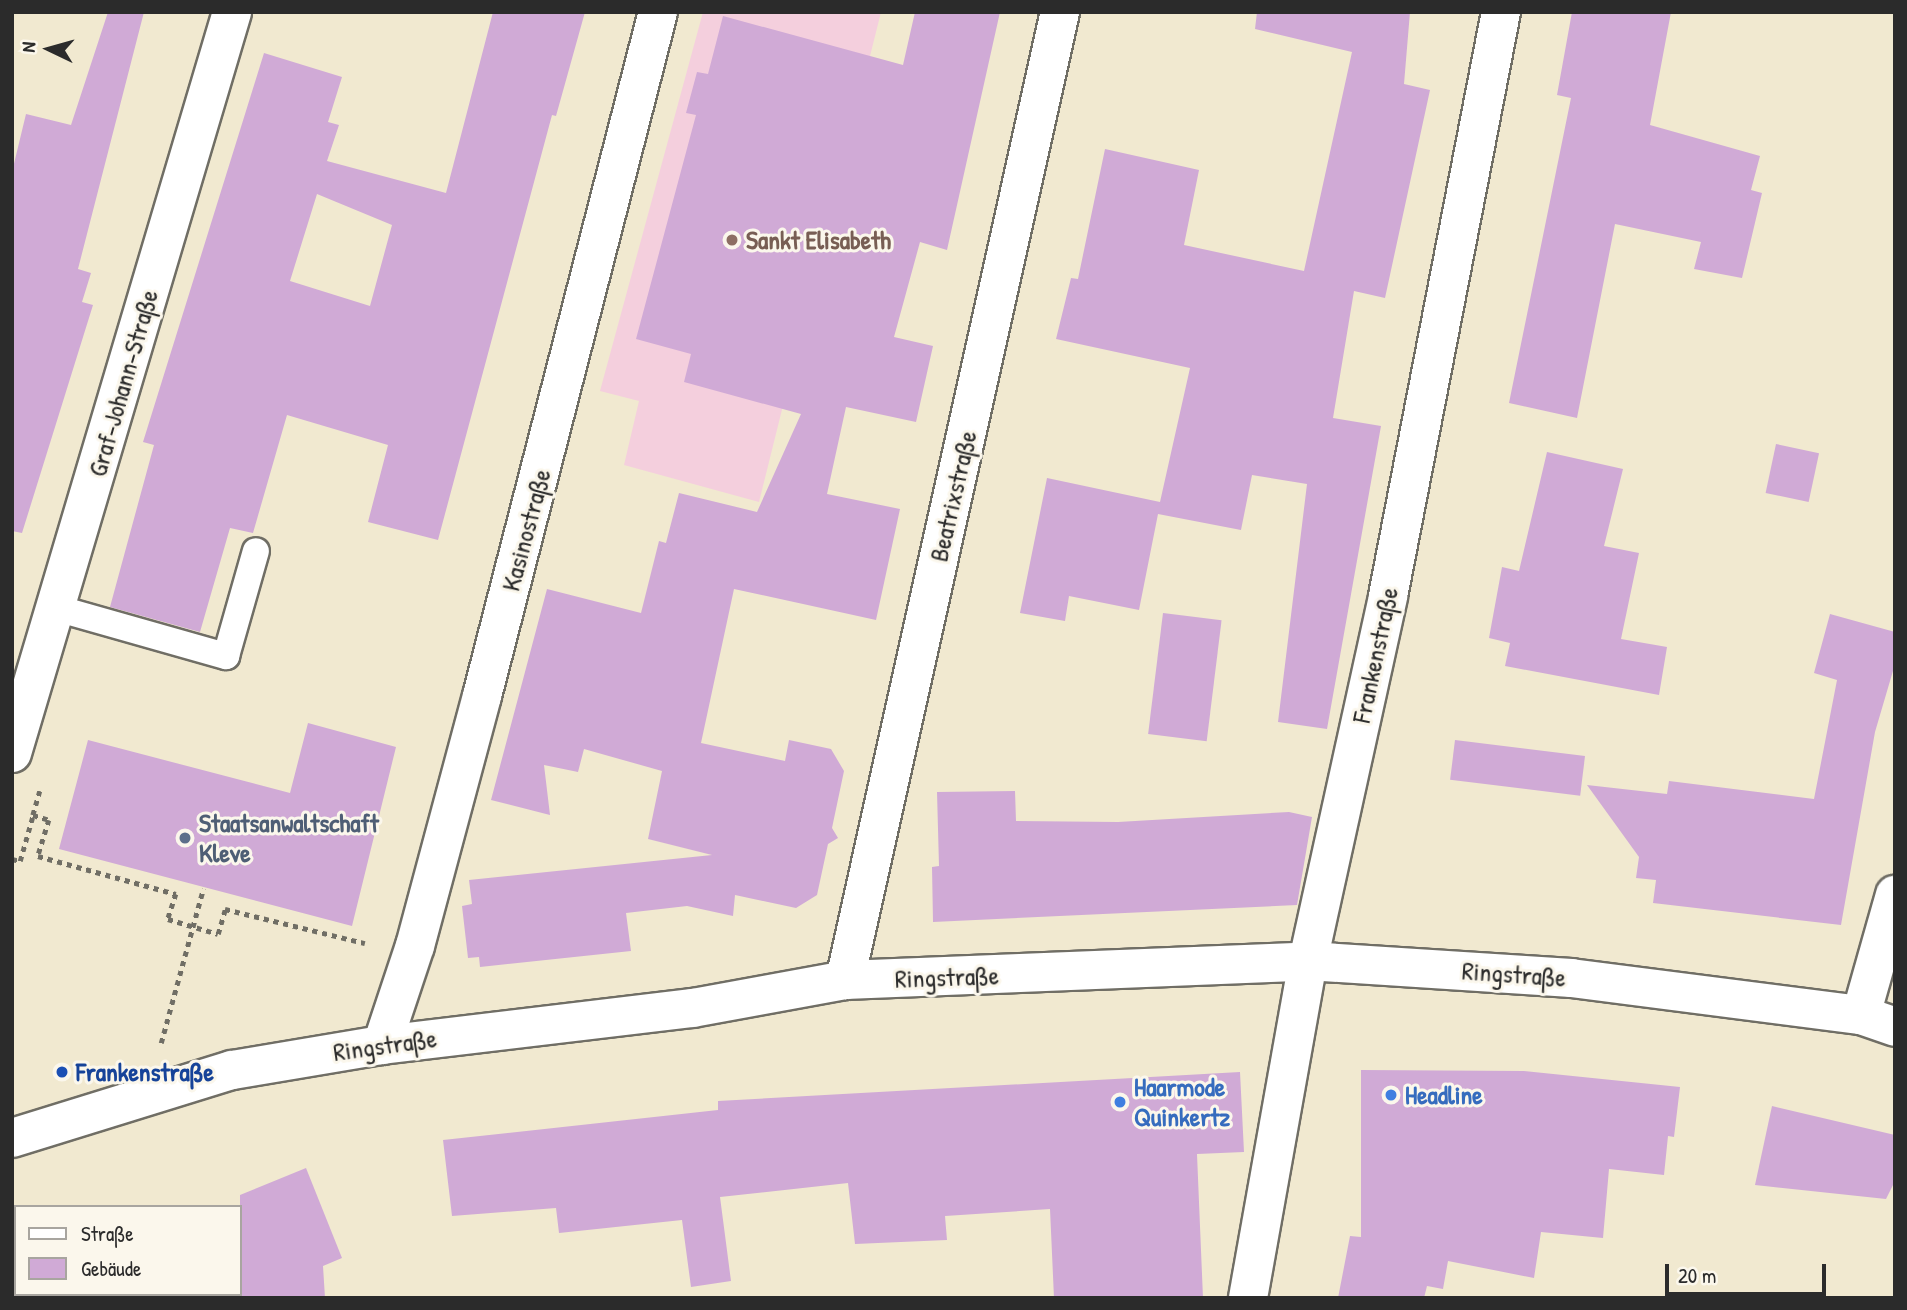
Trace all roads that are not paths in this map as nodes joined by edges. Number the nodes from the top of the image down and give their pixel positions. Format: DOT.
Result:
graph roads {
  1 [pos="232,12"];
  2 [pos="658,12"];
  3 [pos="1060,12"];
  4 [pos="1501,12"];
  5 [pos="256,551"];
  6 [pos="56,608"];
  7 [pos="12,753"];
  8 [pos="1895,895"];
  9 [pos="1308,961"];
  10 [pos="845,980"];
  11 [pos="1878,1021"];
  12 [pos="382,1045"];
  13 [pos="12,1138"];
  14 [pos="1248,1298"];
  1 -- 6 [label="street, Graf-Johann-Straße"];
  2 -- 12 [label="street, Kasinostraße"];
  3 -- 10 [label="street, Beatrixstraße"];
  4 -- 9 [label="street, Frankenstraße"];
  5 -- 6 [label="lane"];
  6 -- 7 [label="street, Graf-Johann-Straße"];
  8 -- 11 [label="street"];
  9 -- 10 [label="street, Ringstraße"];
  9 -- 11 [label="street, Ringstraße"];
  9 -- 14 [label="street, Frankenstraße"];
  10 -- 12 [label="street, Ringstraße"];
  12 -- 13 [label="street, Ringstraße"];
}
